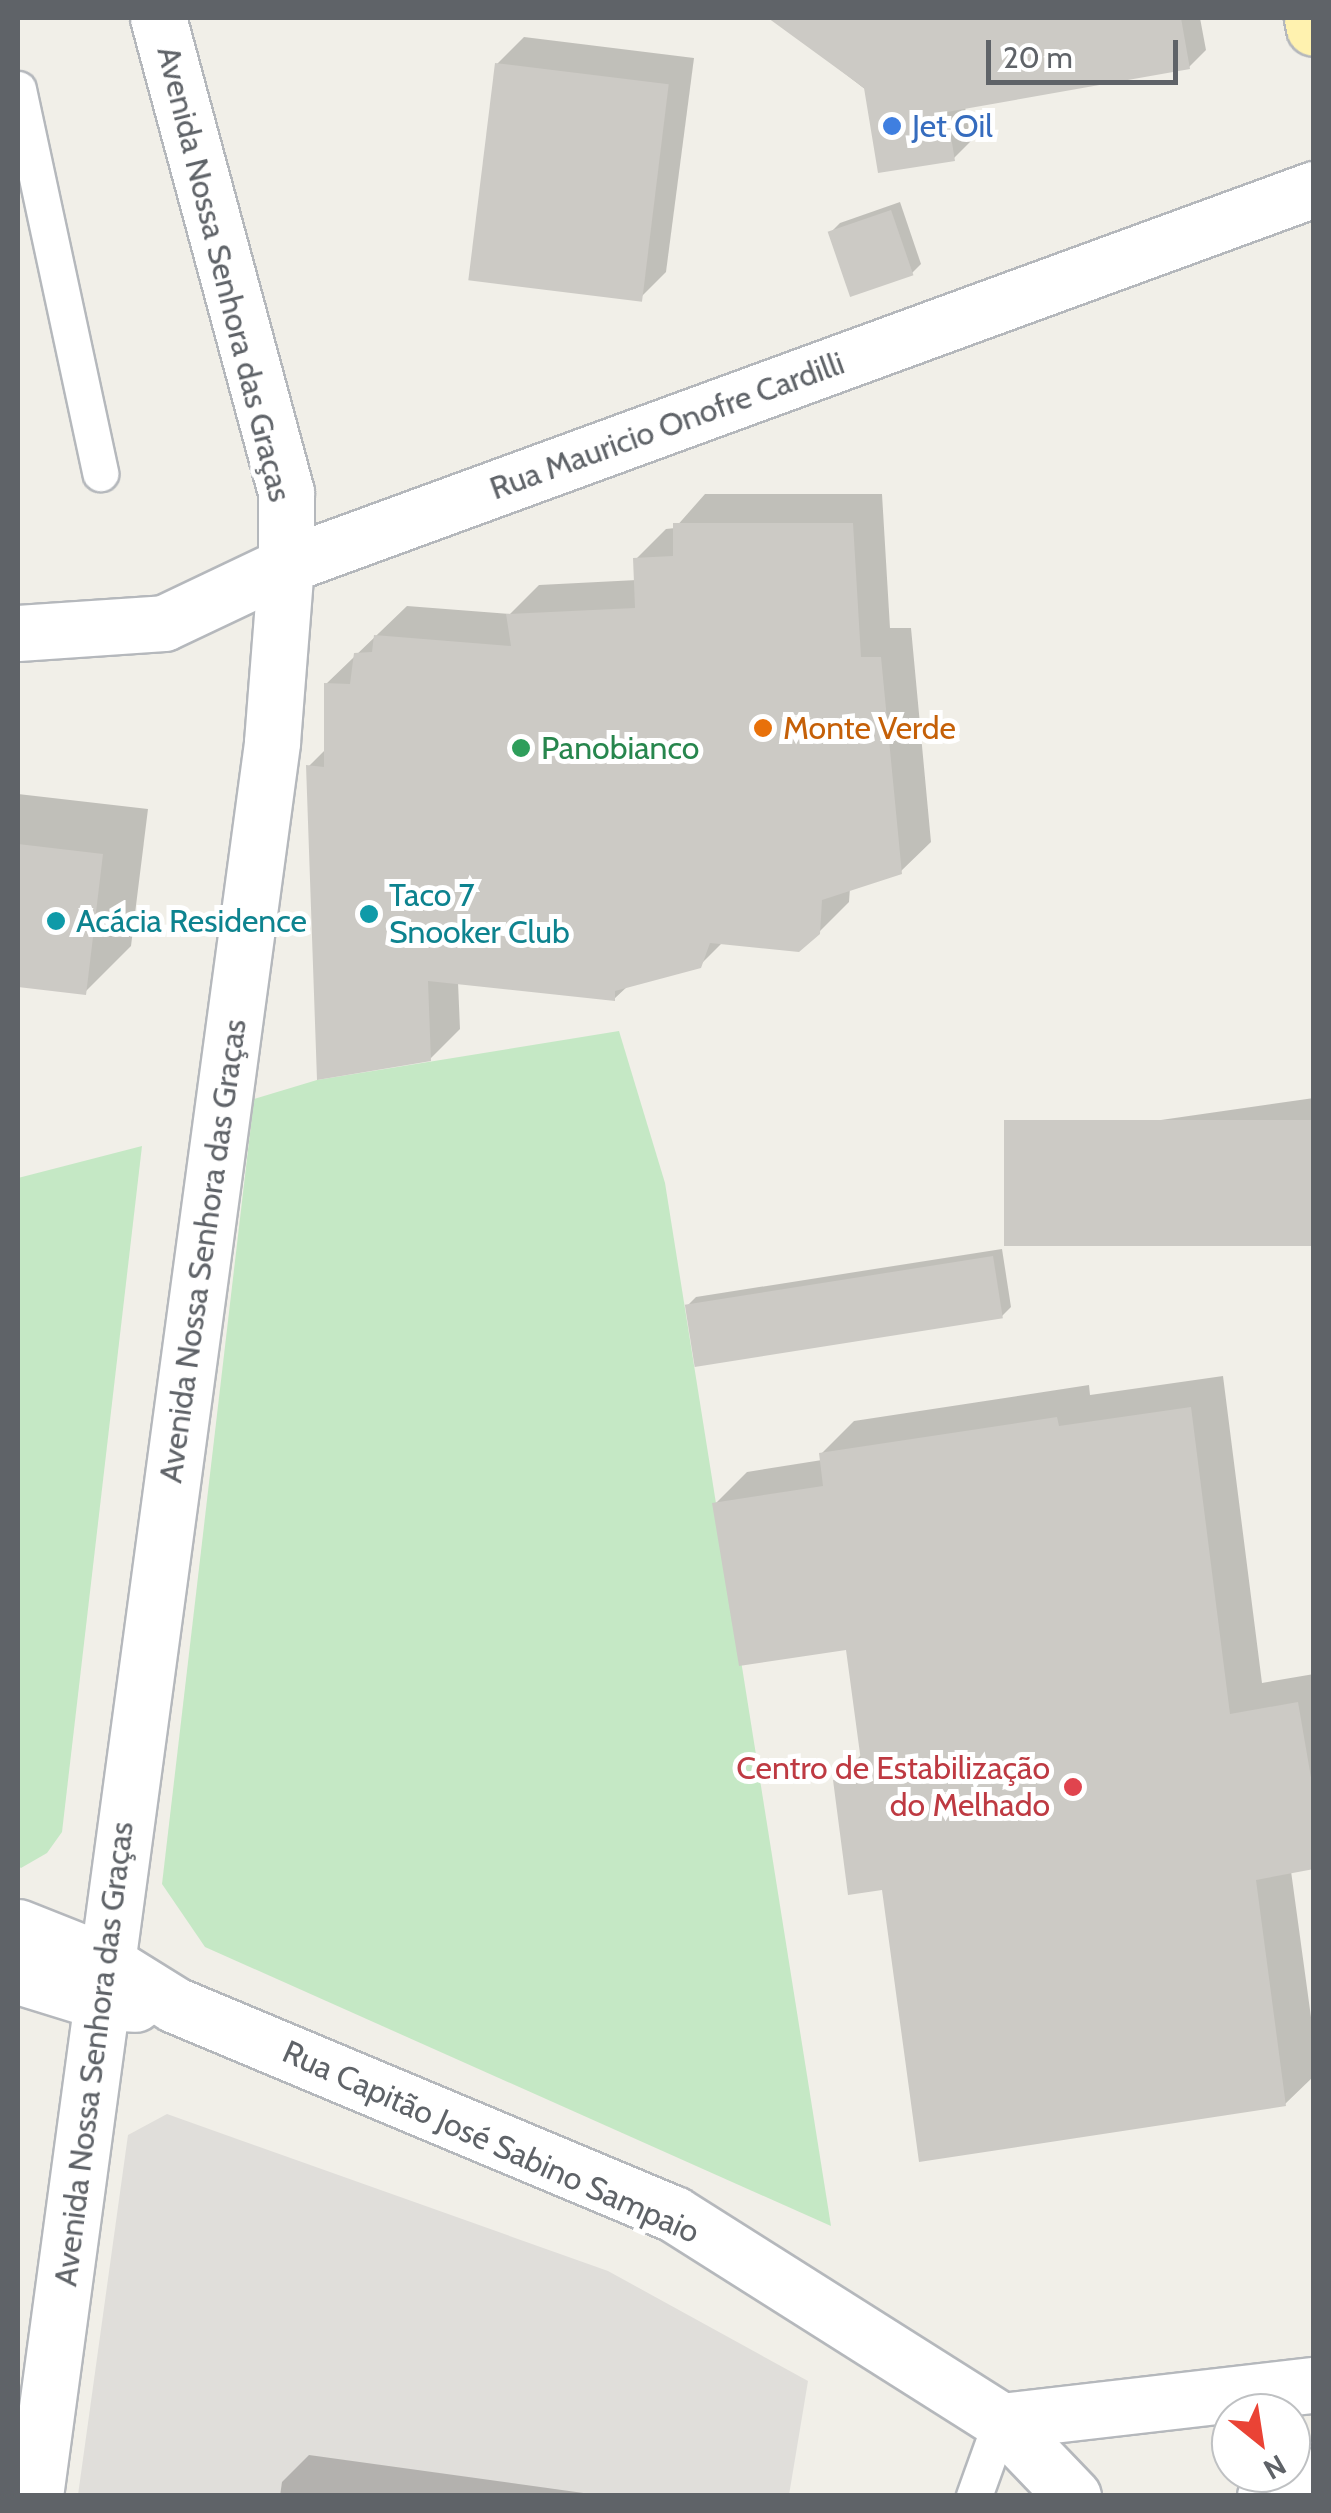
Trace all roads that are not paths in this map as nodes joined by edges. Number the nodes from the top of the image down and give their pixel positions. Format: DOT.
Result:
graph roads {
  1 [pos="158,18"];
  2 [pos="1312,18"];
  3 [pos="1314,28"];
  4 [pos="18,89"];
  5 [pos="1314,189"];
  6 [pos="100,473"];
  7 [pos="286,565"];
  8 [pos="18,633"];
  9 [pos="18,1927"];
  10 [pos="18,1976"];
  11 [pos="104,1982"];
  12 [pos="1314,2385"];
  13 [pos="1001,2422"];
  14 [pos="1314,2476"];
  15 [pos="36,2496"];
  16 [pos="974,2496"];
  17 [pos="1074,2496"];
  18 [pos="1266,2496"];
  1 -- 7 [label="street, Avenida Nossa Senhora das Graças"];
  2 -- 3 [label="main road"];
  4 -- 6 [label="lane"];
  5 -- 7 [label="street, Rua Mauricio Onofre Cardilli"];
  7 -- 8 [label="street, Rua Mauricio Onofre Cardilli"];
  7 -- 11 [label="street, Avenida Nossa Senhora das Graças"];
  9 -- 11 [label="street, Rua Capitão José Sabino Sampaio"];
  10 -- 11 [label="street"];
  11 -- 13 [label="street, Rua Capitão José Sabino Sampaio"];
  11 -- 15 [label="street, Avenida Nossa Senhora das Graças"];
  12 -- 13 [label="street"];
  13 -- 16 [label="lane"];
  13 -- 17 [label="street, Rua Capitão José Sabino Sampaio"];
  14 -- 18 [label="street"];
}
